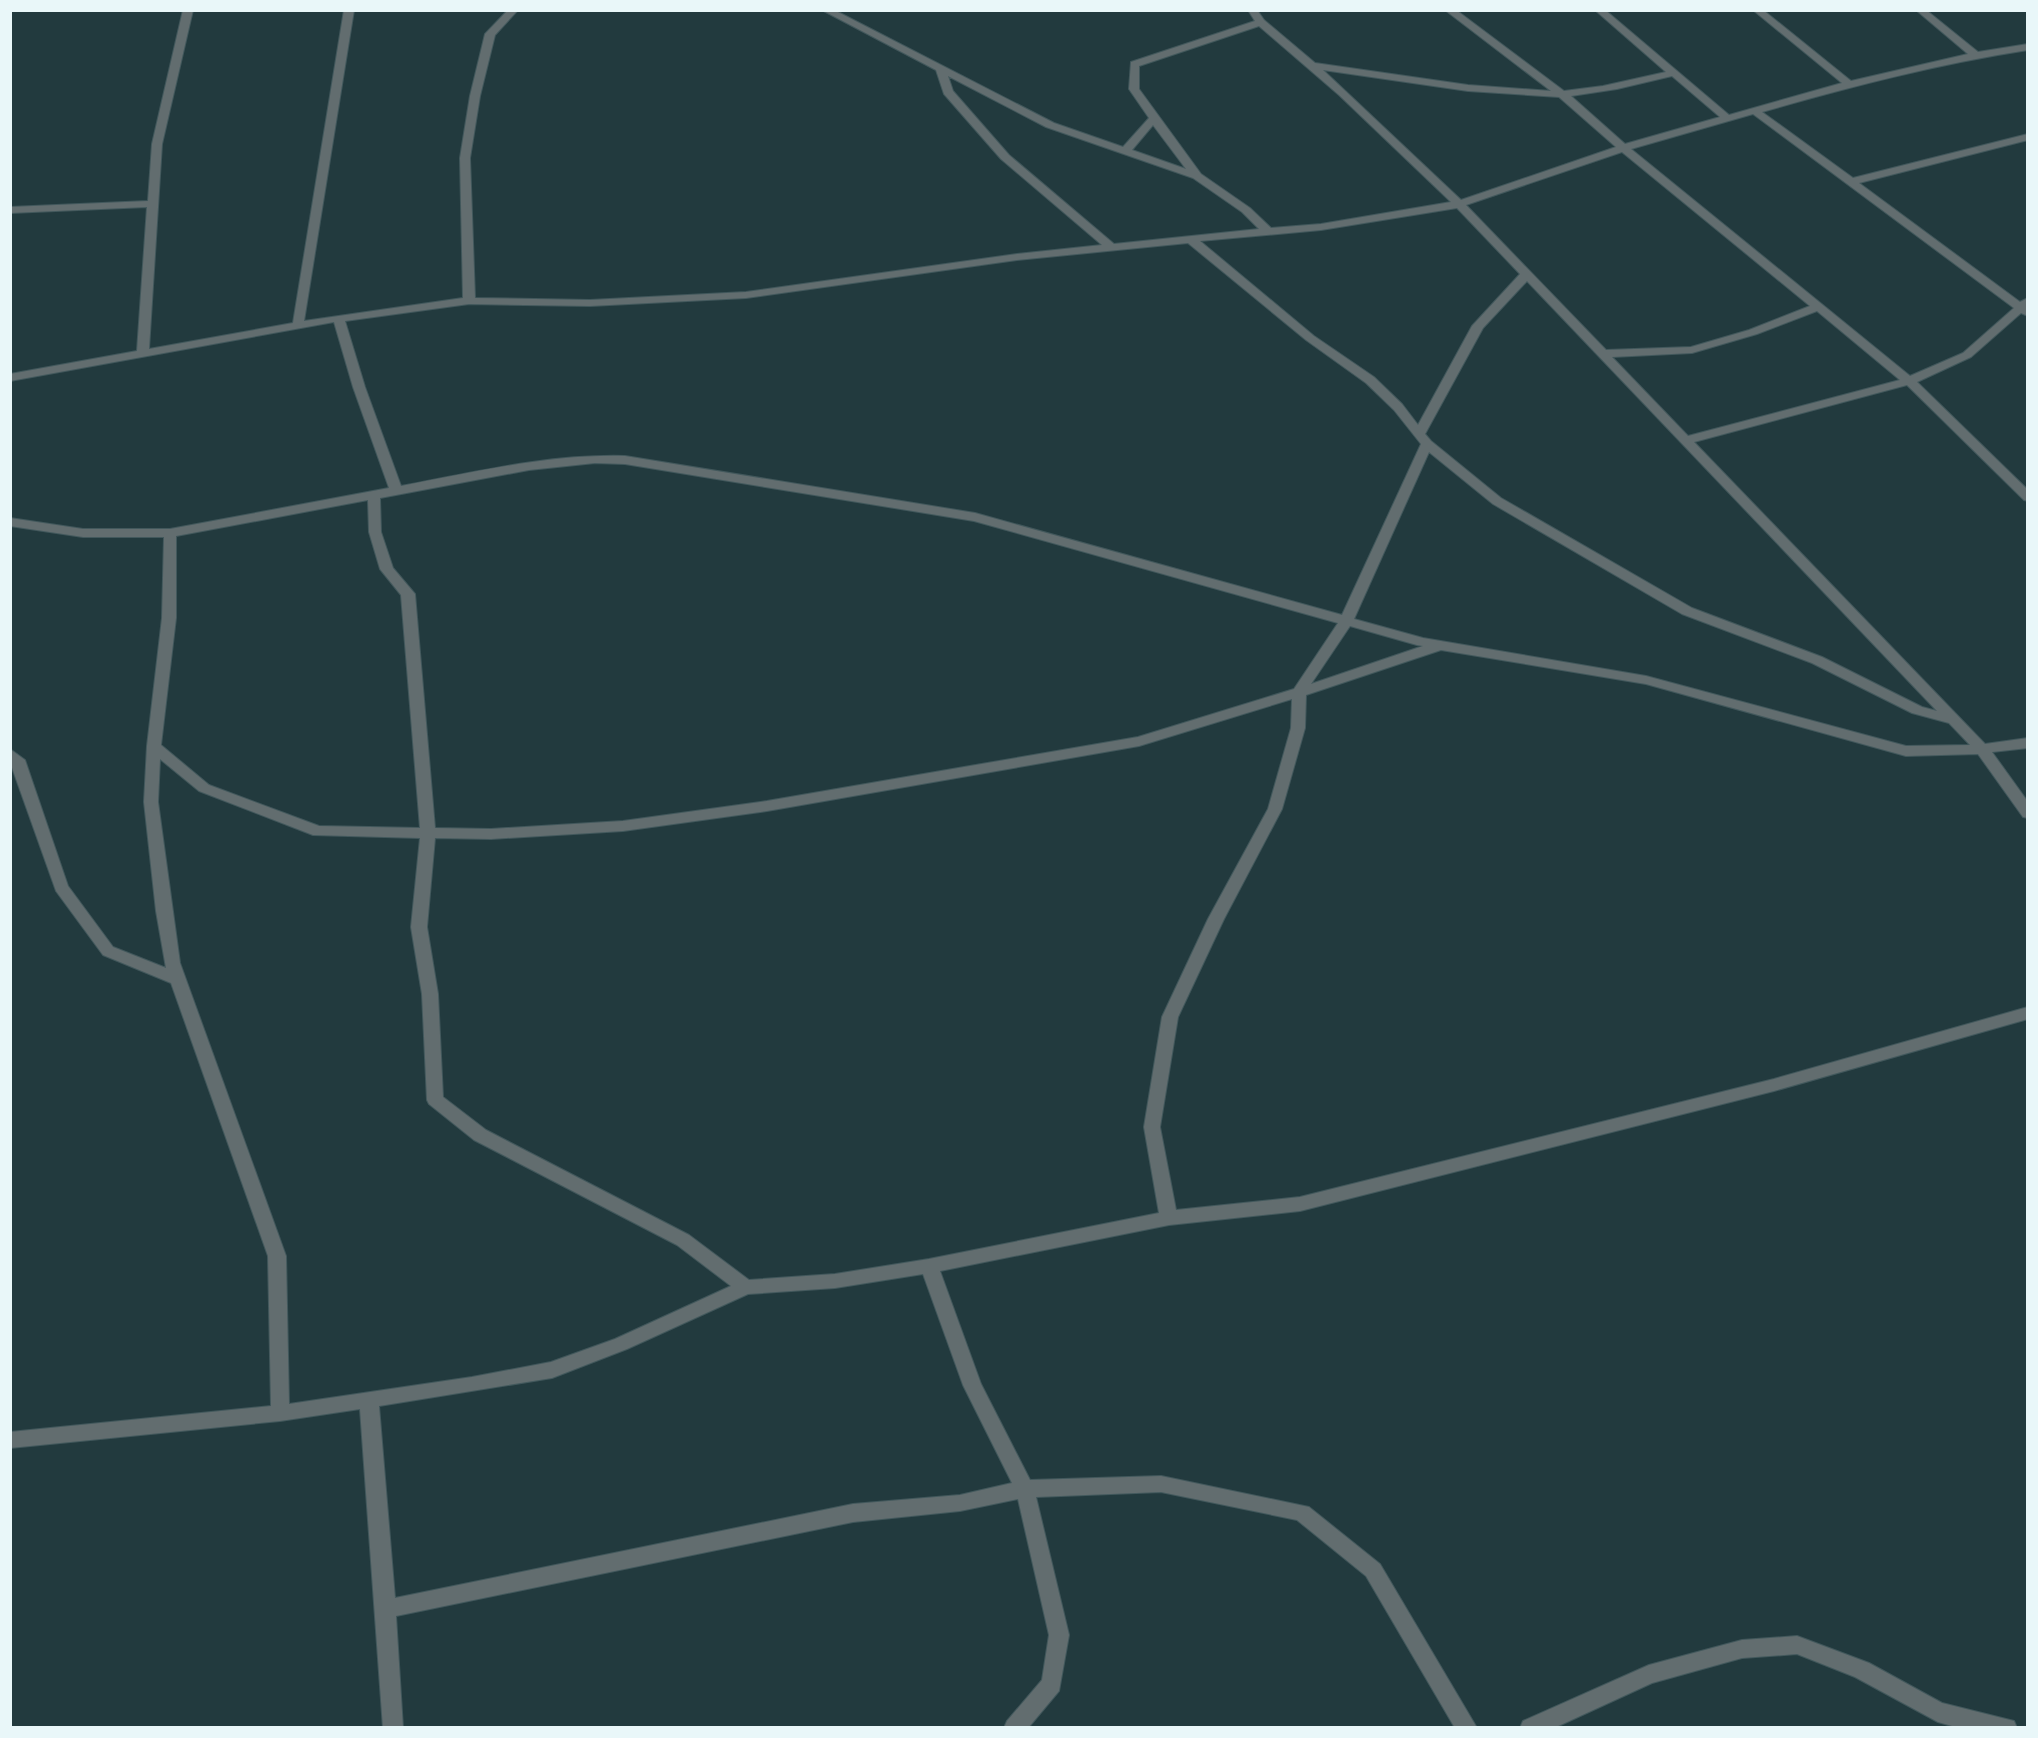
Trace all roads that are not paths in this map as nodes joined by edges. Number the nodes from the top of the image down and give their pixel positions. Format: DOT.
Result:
graph roads {
  1 [pos="188,10"];
  2 [pos="349,10"];
  3 [pos="514,10"];
  4 [pos="826,10"];
  5 [pos="1252,10"];
  6 [pos="1449,10"];
  7 [pos="1599,10"];
  8 [pos="1757,10"];
  9 [pos="1920,10"];
  10 [pos="1261,22"];
  11 [pos="2028,47"];
  12 [pos="1976,55"];
  13 [pos="1312,66"];
  14 [pos="940,68"];
  15 [pos="1673,73"];
  16 [pos="1849,84"];
  17 [pos="1562,94"];
  18 [pos="1756,112"];
  19 [pos="1154,118"];
  20 [pos="1728,119"];
  21 [pos="2028,136"];
  22 [pos="1623,148"];
  23 [pos="1125,151"];
  24 [pos="1197,176"];
  25 [pos="1851,182"];
  26 [pos="153,204"];
  27 [pos="1459,204"];
  28 [pos="10,210"];
  29 [pos="1268,231"];
  30 [pos="1190,239"];
  31 [pos="1111,247"];
  32 [pos="1527,274"];
  33 [pos="470,301"];
  34 [pos="1818,307"];
  35 [pos="2025,307"];
  36 [pos="338,318"];
  37 [pos="297,325"];
  38 [pos="143,353"];
  39 [pos="1603,354"];
  40 [pos="13,375"];
  41 [pos="1909,381"];
  42 [pos="1423,439"];
  43 [pos="1686,440"];
  44 [pos="396,490"];
  45 [pos="374,494"];
  46 [pos="2028,497"];
  47 [pos="10,522"];
  48 [pos="170,533"];
  49 [pos="1347,620"];
  50 [pos="1441,645"];
  51 [pos="1299,692"];
  52 [pos="1954,720"];
  53 [pos="2028,743"];
  54 [pos="154,746"];
  55 [pos="1982,749"];
  56 [pos="10,754"];
  57 [pos="2028,813"];
  58 [pos="428,833"];
  59 [pos="178,979"];
  60 [pos="2028,1013"];
  61 [pos="1169,1218"];
  62 [pos="929,1266"];
  63 [pos="746,1287"];
  64 [pos="369,1400"];
  65 [pos="280,1413"];
  66 [pos="10,1440"];
  67 [pos="1025,1489"];
  68 [pos="386,1609"];
  69 [pos="393,1728"];
  70 [pos="1014,1728"];
  71 [pos="1467,1728"];
  72 [pos="1530,1728"];
  73 [pos="2007,1728"];
  1 -- 26 [label="street"];
  2 -- 37 [label="street"];
  3 -- 33 [label="street"];
  4 -- 14 [label="street"];
  5 -- 10 [label="street"];
  6 -- 17 [label="street"];
  7 -- 15 [label="street"];
  8 -- 16 [label="street"];
  9 -- 12 [label="street"];
  10 -- 13 [label="street"];
  10 -- 19 [label="street"];
  11 -- 12 [label="street"];
  12 -- 16 [label="street"];
  13 -- 17 [label="street"];
  13 -- 27 [label="street"];
  14 -- 23 [label="street"];
  14 -- 31 [label="street"];
  15 -- 17 [label="street"];
  15 -- 20 [label="street"];
  16 -- 18 [label="street"];
  17 -- 22 [label="street"];
  18 -- 20 [label="street"];
  18 -- 25 [label="street"];
  19 -- 23 [label="street"];
  19 -- 24 [label="street"];
  20 -- 22 [label="street"];
  21 -- 25 [label="street"];
  22 -- 27 [label="street"];
  22 -- 34 [label="street"];
  23 -- 24 [label="street"];
  24 -- 29 [label="street"];
  25 -- 35 [label="street"];
  26 -- 28 [label="street"];
  26 -- 38 [label="street"];
  27 -- 29 [label="street"];
  27 -- 32 [label="street"];
  29 -- 30 [label="street"];
  30 -- 31 [label="street"];
  30 -- 42 [label="street"];
  31 -- 33 [label="street"];
  32 -- 39 [label="street"];
  32 -- 42 [label="street"];
  33 -- 36 [label="street"];
  34 -- 39 [label="street"];
  34 -- 41 [label="street"];
  35 -- 41 [label="street"];
  36 -- 37 [label="street"];
  36 -- 44 [label="street"];
  37 -- 38 [label="street"];
  38 -- 40 [label="street"];
  39 -- 43 [label="street"];
  41 -- 43 [label="street"];
  41 -- 46 [label="street"];
  42 -- 49 [label="street"];
  42 -- 52 [label="street"];
  43 -- 52 [label="street"];
  44 -- 45 [label="street"];
  44 -- 49 [label="street"];
  45 -- 48 [label="street"];
  45 -- 58 [label="street"];
  47 -- 48 [label="street"];
  48 -- 54 [label="street"];
  49 -- 50 [label="street"];
  49 -- 51 [label="street"];
  50 -- 51 [label="street"];
  50 -- 55 [label="street"];
  51 -- 58 [label="street"];
  51 -- 61 [label="street"];
  52 -- 55 [label="street"];
  53 -- 55 [label="street"];
  54 -- 58 [label="street"];
  54 -- 59 [label="street"];
  55 -- 57 [label="street"];
  56 -- 59 [label="street"];
  58 -- 63 [label="street"];
  59 -- 65 [label="street"];
  60 -- 61 [label="street"];
  61 -- 62 [label="street"];
  62 -- 63 [label="street"];
  62 -- 67 [label="street"];
  63 -- 64 [label="street"];
  64 -- 65 [label="street"];
  64 -- 68 [label="street"];
  65 -- 66 [label="street"];
  67 -- 68 [label="street"];
  67 -- 70 [label="street"];
  67 -- 71 [label="street"];
  68 -- 69 [label="street"];
  72 -- 73 [label="street"];
}
